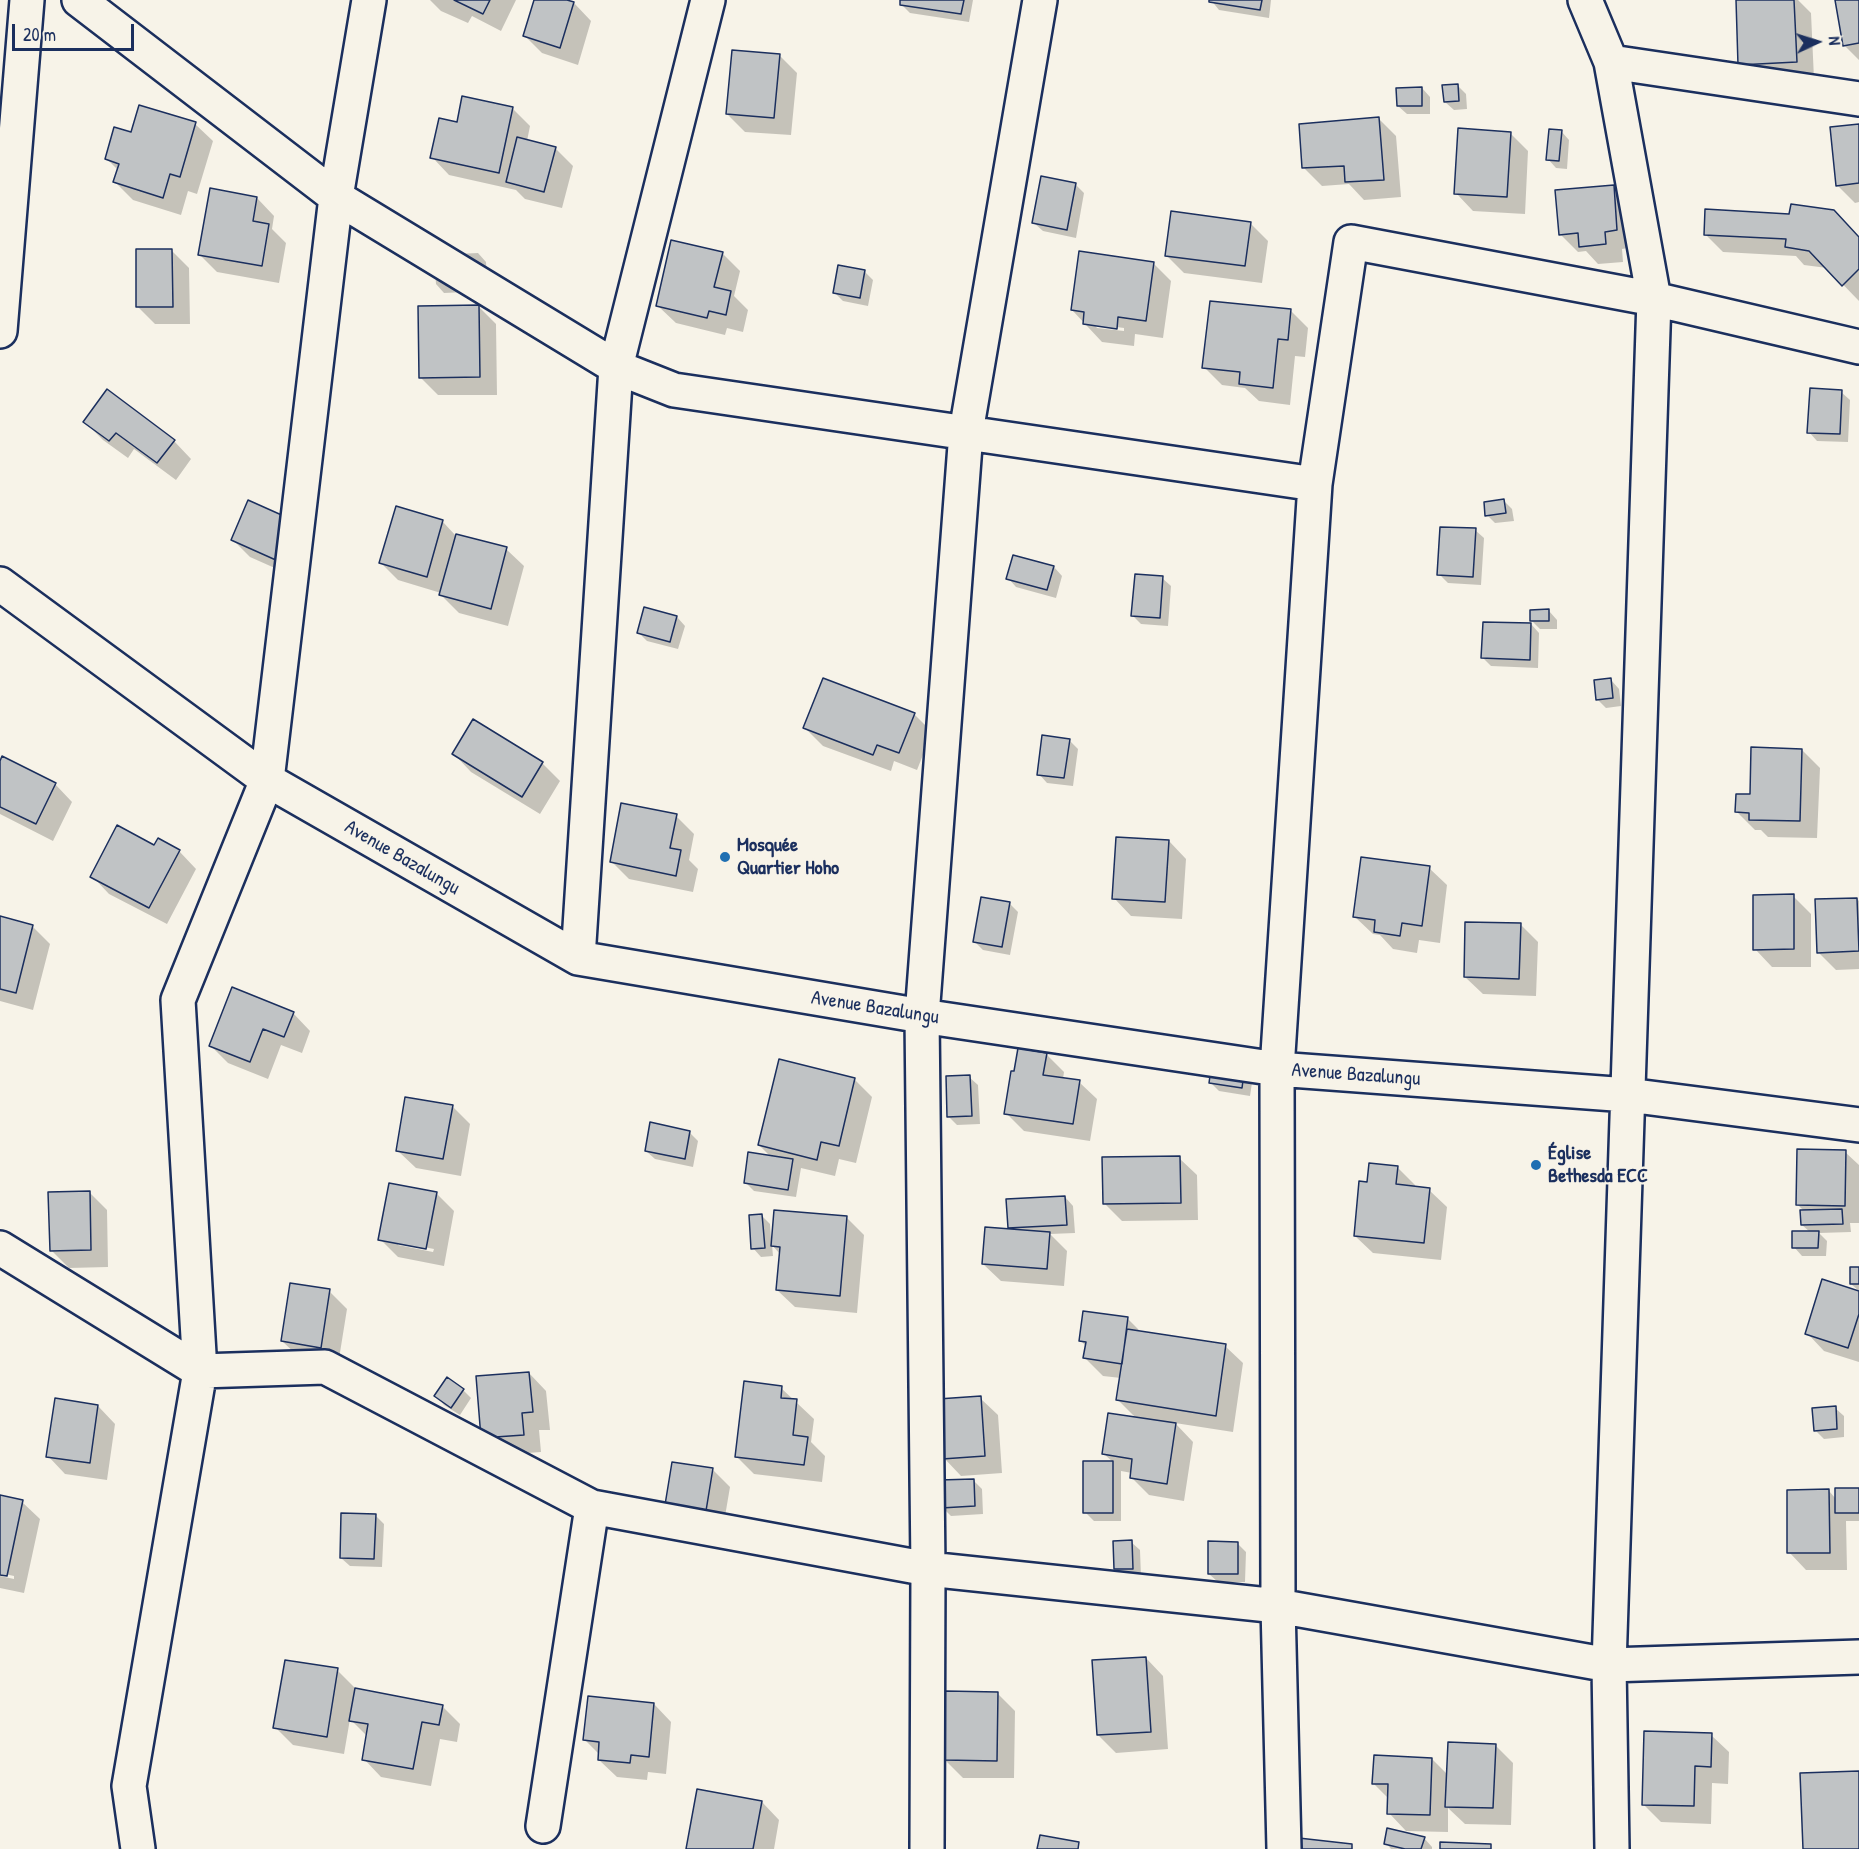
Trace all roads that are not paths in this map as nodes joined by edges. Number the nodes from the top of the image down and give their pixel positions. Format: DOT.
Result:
graph roads {
  1 [pos="27,0"];
  2 [pos="79,0"];
  3 [pos="369,0"];
  4 [pos="708,0"];
  5 [pos="1040,0"];
  6 [pos="1585,0"];
  7 [pos="1611,62"];
  8 [pos="1859,99"];
  9 [pos="336,197"];
  10 [pos="1654,299"];
  11 [pos="0,331"];
  12 [pos="1859,346"];
  13 [pos="616,366"];
  14 [pos="966,432"];
  15 [pos="1315,484"];
  16 [pos="0,584"];
  17 [pos="267,780"];
  18 [pos="578,958"];
  19 [pos="922,1016"];
  20 [pos="1277,1069"];
  21 [pos="1628,1095"];
  22 [pos="1859,1125"];
  23 [pos="0,1248"];
  24 [pos="200,1371"];
  25 [pos="592,1507"];
  26 [pos="928,1569"];
  27 [pos="1278,1606"];
  28 [pos="1859,1657"];
  29 [pos="1610,1665"];
  30 [pos="543,1826"];
  31 [pos="138,1849"];
  32 [pos="927,1849"];
  33 [pos="1284,1849"];
  34 [pos="1612,1849"];
  1 -- 11 [label="street"];
  2 -- 9 [label="street"];
  3 -- 9 [label="street"];
  4 -- 13 [label="street"];
  5 -- 14 [label="street"];
  6 -- 7 [label="street"];
  7 -- 8 [label="street"];
  7 -- 10 [label="street"];
  9 -- 13 [label="street"];
  9 -- 17 [label="street"];
  10 -- 12 [label="street"];
  10 -- 15 [label="street"];
  10 -- 21 [label="street"];
  13 -- 14 [label="street"];
  13 -- 18 [label="street"];
  14 -- 15 [label="street"];
  14 -- 19 [label="street"];
  15 -- 20 [label="street"];
  16 -- 17 [label="street, Avenue Bazalungu"];
  17 -- 18 [label="street, Avenue Bazalungu"];
  17 -- 24 [label="street"];
  18 -- 19 [label="street, Avenue Bazalungu"];
  19 -- 20 [label="street, Avenue Bazalungu"];
  19 -- 26 [label="street"];
  20 -- 21 [label="street, Avenue Bazalungu"];
  20 -- 27 [label="street"];
  21 -- 22 [label="street, Avenue Bazalungu"];
  21 -- 29 [label="street"];
  23 -- 24 [label="street"];
  24 -- 25 [label="street"];
  24 -- 31 [label="street"];
  25 -- 26 [label="street"];
  25 -- 30 [label="street"];
  26 -- 27 [label="street"];
  26 -- 32 [label="street"];
  27 -- 29 [label="street"];
  27 -- 33 [label="street"];
  28 -- 29 [label="street"];
  29 -- 34 [label="street"];
}
